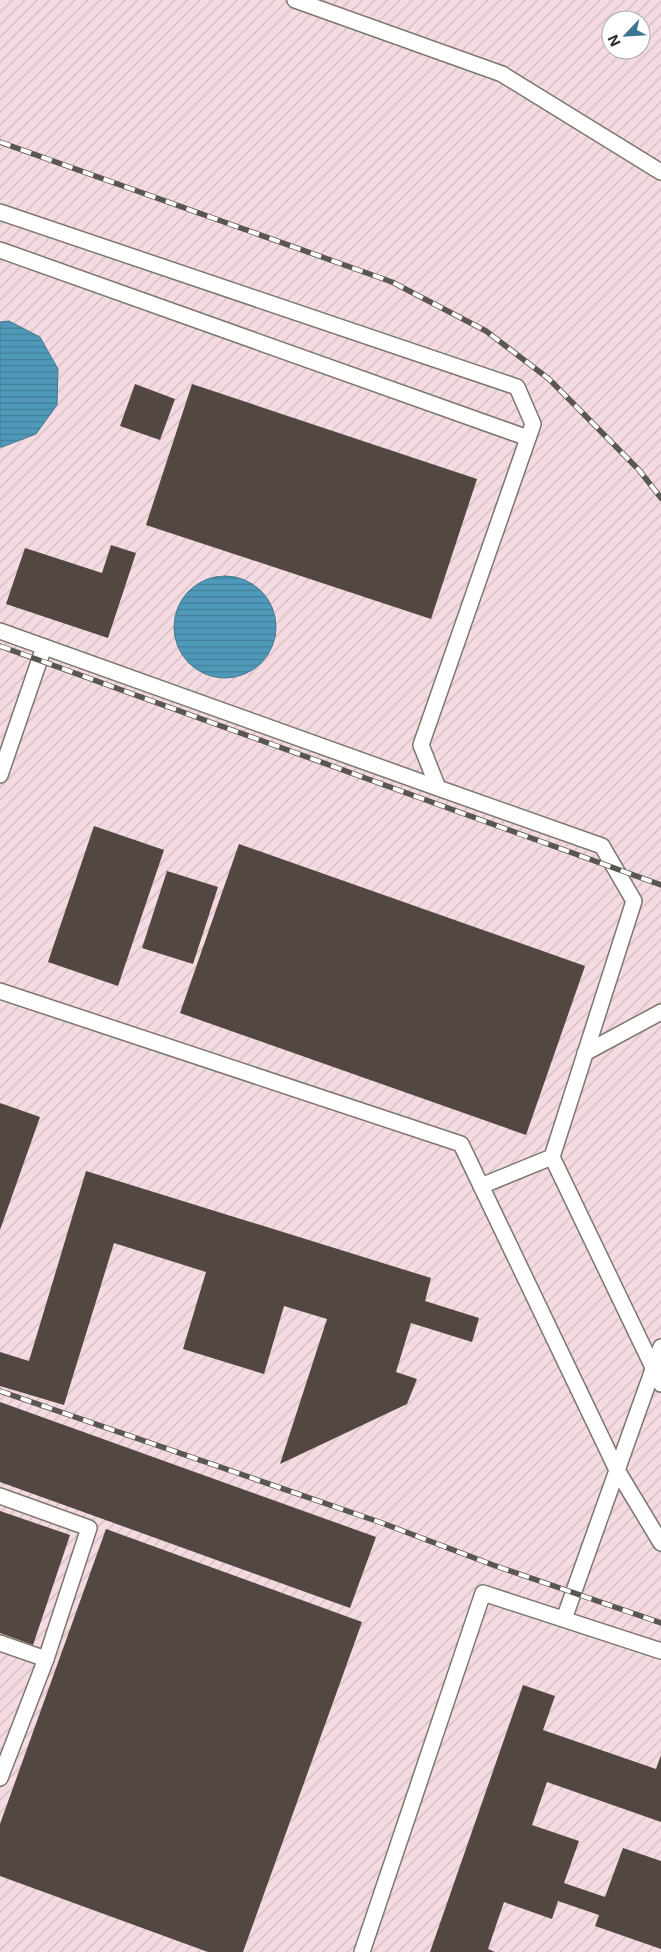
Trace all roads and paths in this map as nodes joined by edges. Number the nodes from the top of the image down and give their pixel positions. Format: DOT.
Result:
graph roads {
  1 [pos="295,0"];
  2 [pos="661,172"];
  3 [pos="0,212"];
  4 [pos="0,250"];
  5 [pos="528,438"];
  6 [pos="0,631"];
  7 [pos="44,647"];
  8 [pos="0,775"];
  9 [pos="438,788"];
  10 [pos="0,991"];
  11 [pos="661,1012"];
  12 [pos="585,1053"];
  13 [pos="552,1157"];
  14 [pos="481,1186"];
  15 [pos="661,1347"];
  16 [pos="653,1369"];
  17 [pos="661,1384"];
  18 [pos="617,1470"];
  19 [pos="0,1496"];
  20 [pos="661,1543"];
  21 [pos="564,1619"];
  22 [pos="0,1643"];
  23 [pos="661,1651"];
  24 [pos="46,1659"];
  25 [pos="0,1778"];
  26 [pos="362,1952"];
  1 -- 2 [label="lane"];
  3 -- 5 [label="lane"];
  4 -- 5 [label="lane"];
  5 -- 9 [label="lane"];
  6 -- 7 [label="lane"];
  7 -- 8 [label="lane"];
  7 -- 9 [label="lane"];
  9 -- 12 [label="lane"];
  10 -- 14 [label="lane"];
  11 -- 12 [label="lane"];
  12 -- 13 [label="lane"];
  13 -- 14 [label="lane"];
  13 -- 16 [label="lane"];
  14 -- 18 [label="lane"];
  15 -- 16 [label="lane"];
  16 -- 17 [label="lane"];
  16 -- 18 [label="lane"];
  18 -- 20 [label="lane"];
  18 -- 21 [label="lane"];
  19 -- 24 [label="lane"];
  21 -- 23 [label="lane"];
  21 -- 26 [label="lane"];
  22 -- 24 [label="lane"];
  24 -- 25 [label="lane"];
}
